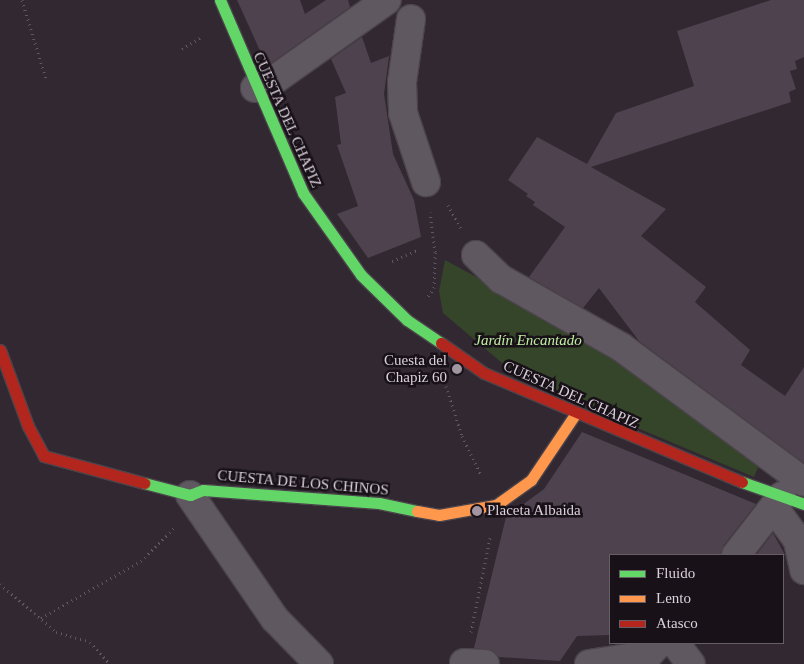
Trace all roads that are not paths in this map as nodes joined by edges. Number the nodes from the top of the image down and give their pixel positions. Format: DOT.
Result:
graph roads {
  1 [pos="220,0"];
  2 [pos="387,0"];
  3 [pos="411,19"];
  4 [pos="255,88"];
  5 [pos="426,182"];
  6 [pos="476,255"];
  7 [pos="0,350"];
  8 [pos="576,413"];
  9 [pos="791,498"];
  10 [pos="194,500"];
  11 [pos="737,554"];
  12 [pos="804,570"];
  13 [pos="658,644"];
  14 [pos="676,644"];
  15 [pos="319,664"];
  16 [pos="589,664"];
  17 [pos="691,664"];
  1 -- 4 [label="street, CUESTA DEL CHAPIZ"];
  2 -- 4 [label="street"];
  3 -- 5 [label="street"];
  4 -- 8 [label="street, CUESTA DEL CHAPIZ"];
  6 -- 9 [label="street"];
  7 -- 10 [label="street, CUESTA DE LOS CHINOS"];
  8 -- 9 [label="street, CUESTA DEL CHAPIZ"];
  8 -- 10 [label="street, CUESTA DE LOS CHINOS"];
  9 -- 11 [label="street"];
  9 -- 12 [label="street"];
  10 -- 15 [label="street"];
  13 -- 16 [label="street"];
  14 -- 17 [label="street"];
}
